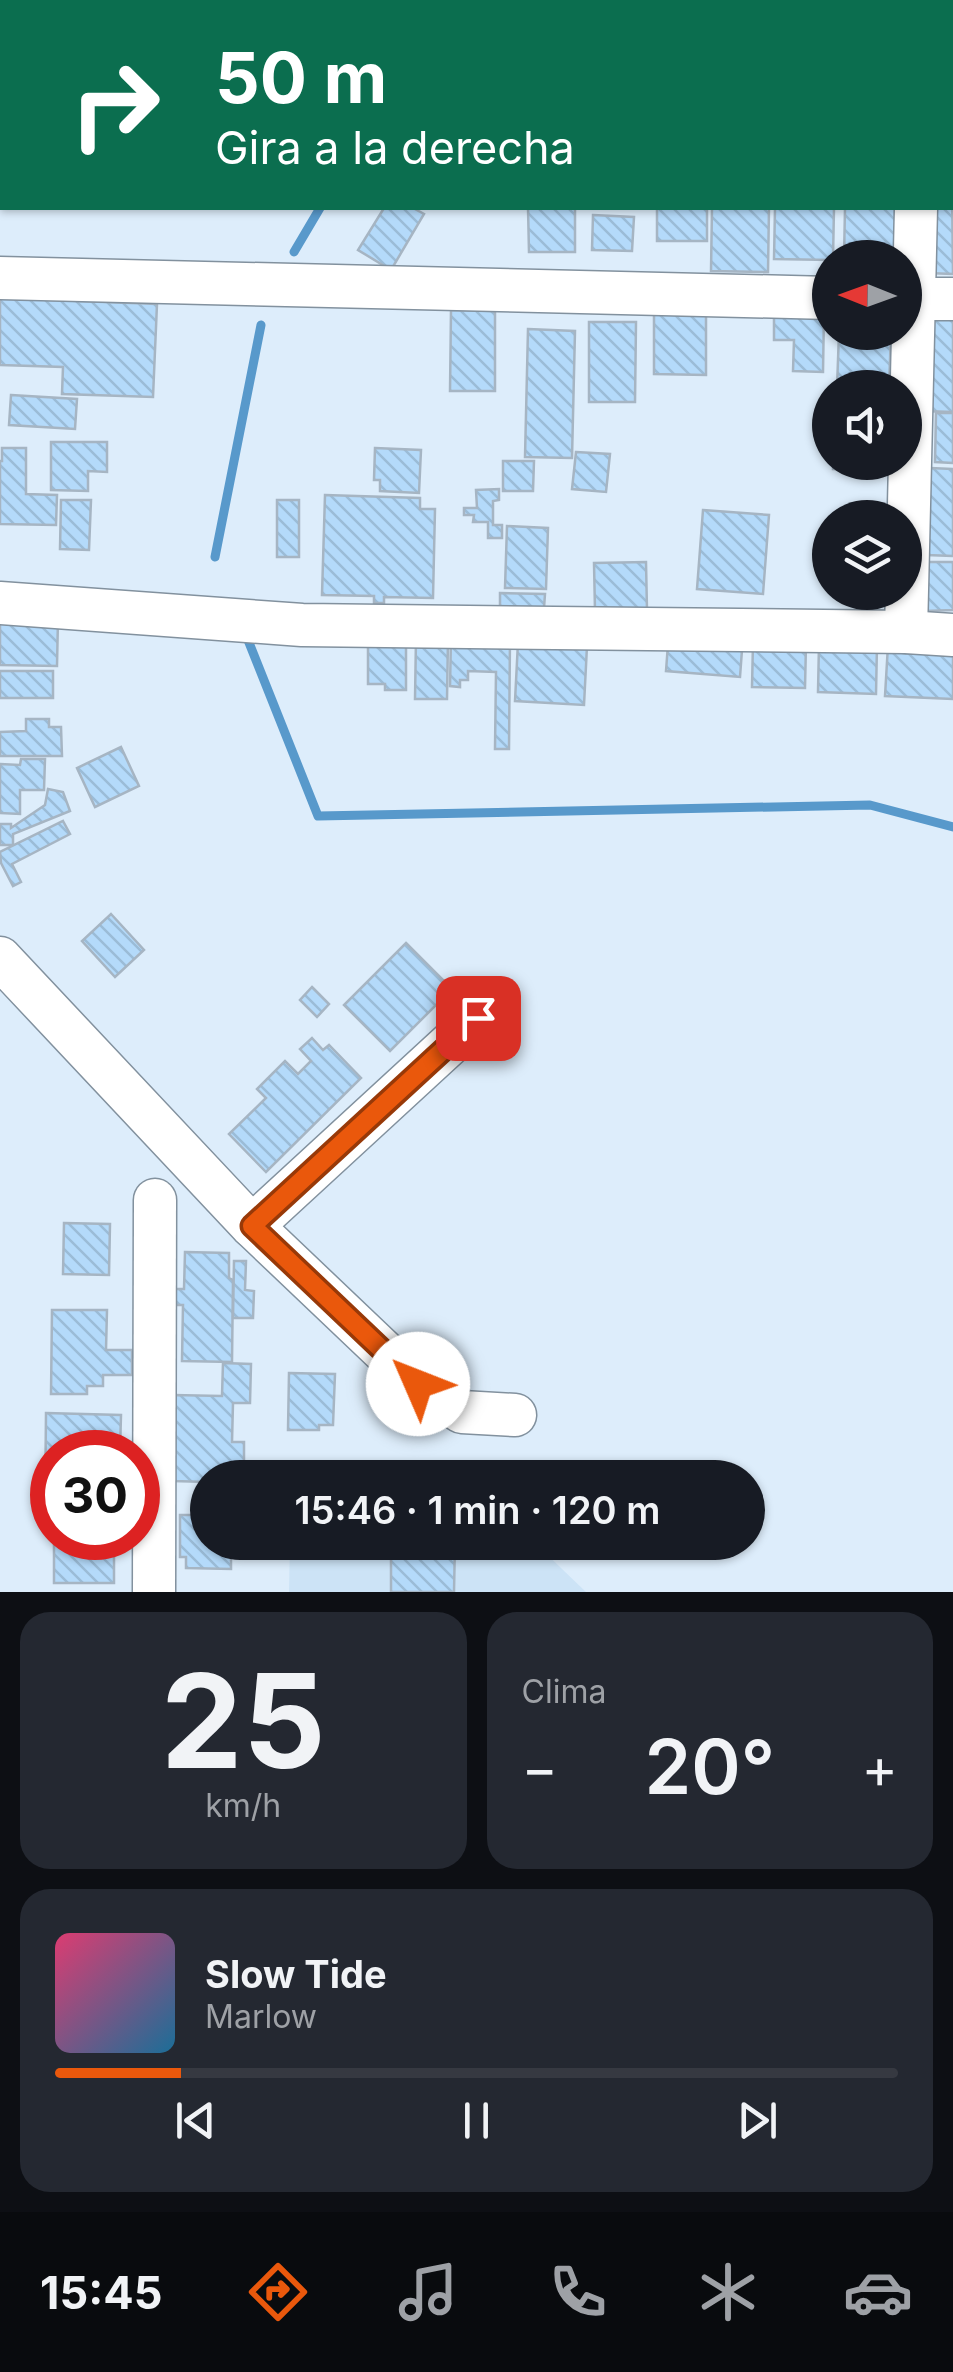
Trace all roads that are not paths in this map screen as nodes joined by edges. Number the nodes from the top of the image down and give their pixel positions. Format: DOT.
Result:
graph roads {
  1 [pos="916,210"];
  2 [pos="0,278"];
  3 [pos="812,298"];
  4 [pos="924,299"];
  5 [pos="0,602"];
  6 [pos="906,632"];
  7 [pos="953,634"];
  8 [pos="0,958"];
  9 [pos="478,1018"];
  10 [pos="155,1200"];
  11 [pos="252,1226"];
  12 [pos="515,1415"];
  13 [pos="154,1592"];
  1 -- 4 [label="street"];
  2 -- 3 [label="street"];
  4 -- 6 [label="street"];
  5 -- 6 [label="street"];
  6 -- 7 [label="street"];
  8 -- 11 [label="street"];
  9 -- 11 [label="street"];
  10 -- 13 [label="street"];
  11 -- 12 [label="street"];
}
